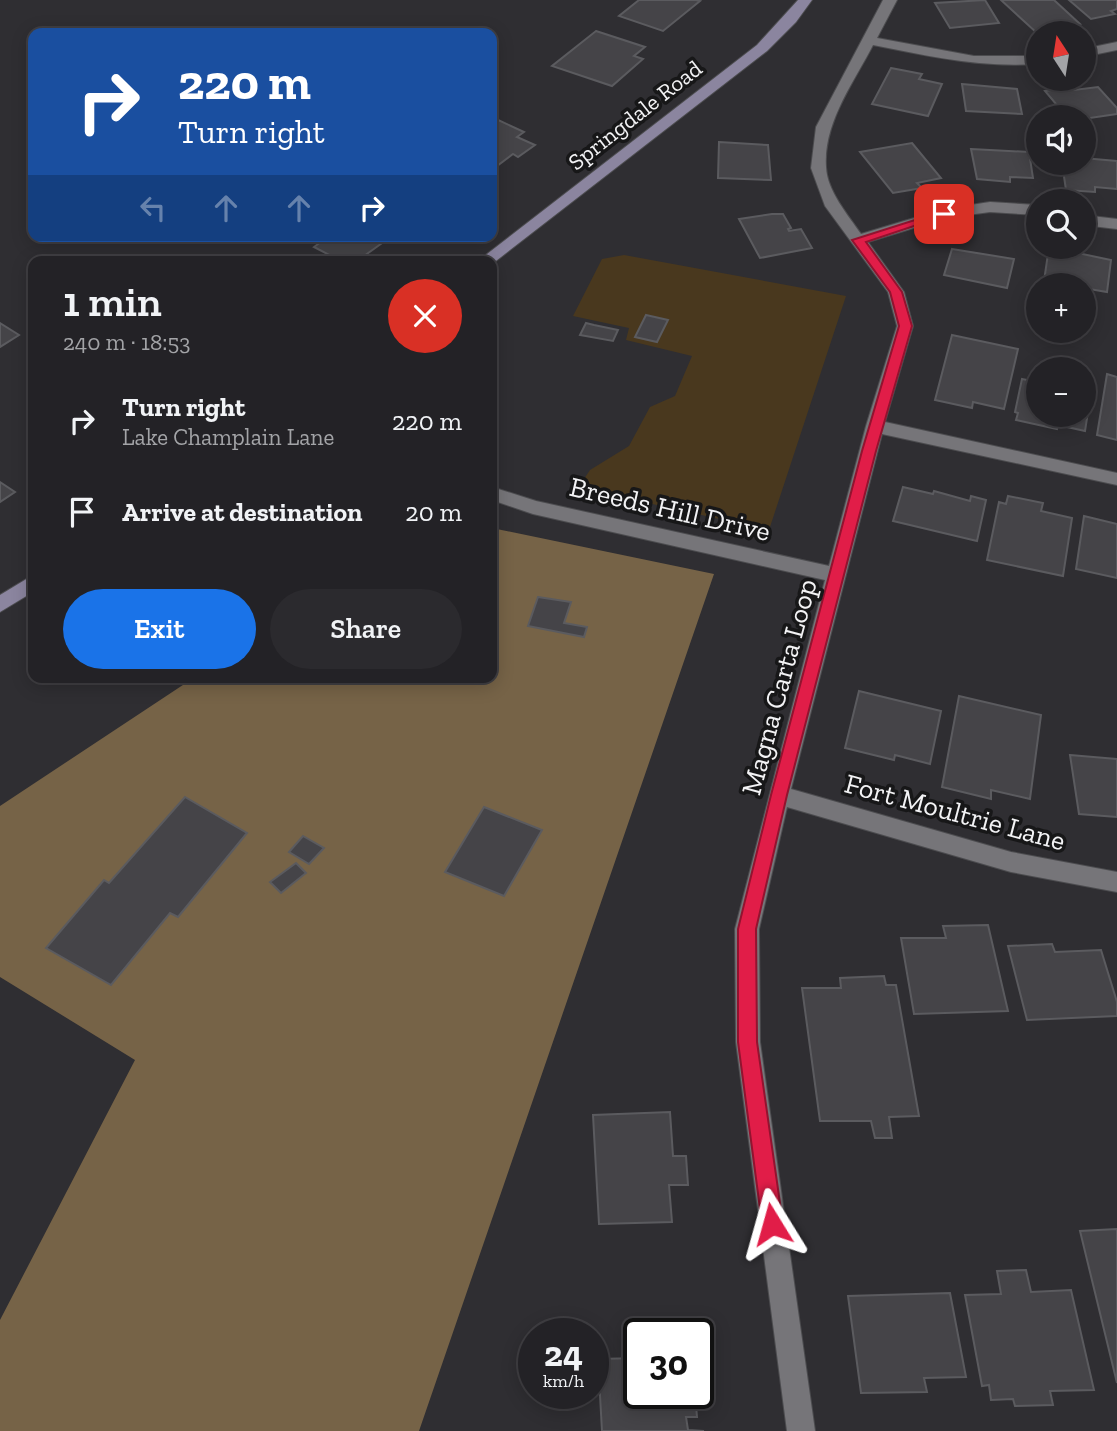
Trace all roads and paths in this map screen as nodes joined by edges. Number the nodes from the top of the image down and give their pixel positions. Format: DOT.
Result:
graph roads {
  1 [pos="805,0"];
  2 [pos="890,0"];
  3 [pos="869,40"];
  4 [pos="1117,46"];
  5 [pos="1096,50"];
  6 [pos="1026,61"];
  7 [pos="1026,209"];
  8 [pos="1096,222"];
  9 [pos="1117,224"];
  10 [pos="858,240"];
  11 [pos="492,256"];
  12 [pos="875,426"];
  13 [pos="1117,479"];
  14 [pos="497,495"];
  15 [pos="837,575"];
  16 [pos="28,585"];
  17 [pos="0,605"];
  18 [pos="779,795"];
  19 [pos="1117,882"];
  20 [pos="801,1431"];
  1 -- 11 [label="street, Springdale Road"];
  2 -- 3 [label="street, Magna Carta Loop"];
  3 -- 6 [label="street"];
  3 -- 10 [label="street, Magna Carta Loop"];
  4 -- 5 [label="street"];
  7 -- 10 [label="street"];
  8 -- 9 [label="street"];
  10 -- 12 [label="street, Magna Carta Loop"];
  12 -- 13 [label="street"];
  12 -- 15 [label="street, Magna Carta Loop"];
  14 -- 15 [label="street, Breeds Hill Drive"];
  15 -- 18 [label="street, Magna Carta Loop"];
  16 -- 17 [label="street"];
  18 -- 19 [label="street, Fort Moultrie Lane"];
  18 -- 20 [label="street, Magna Carta Loop"];
}
